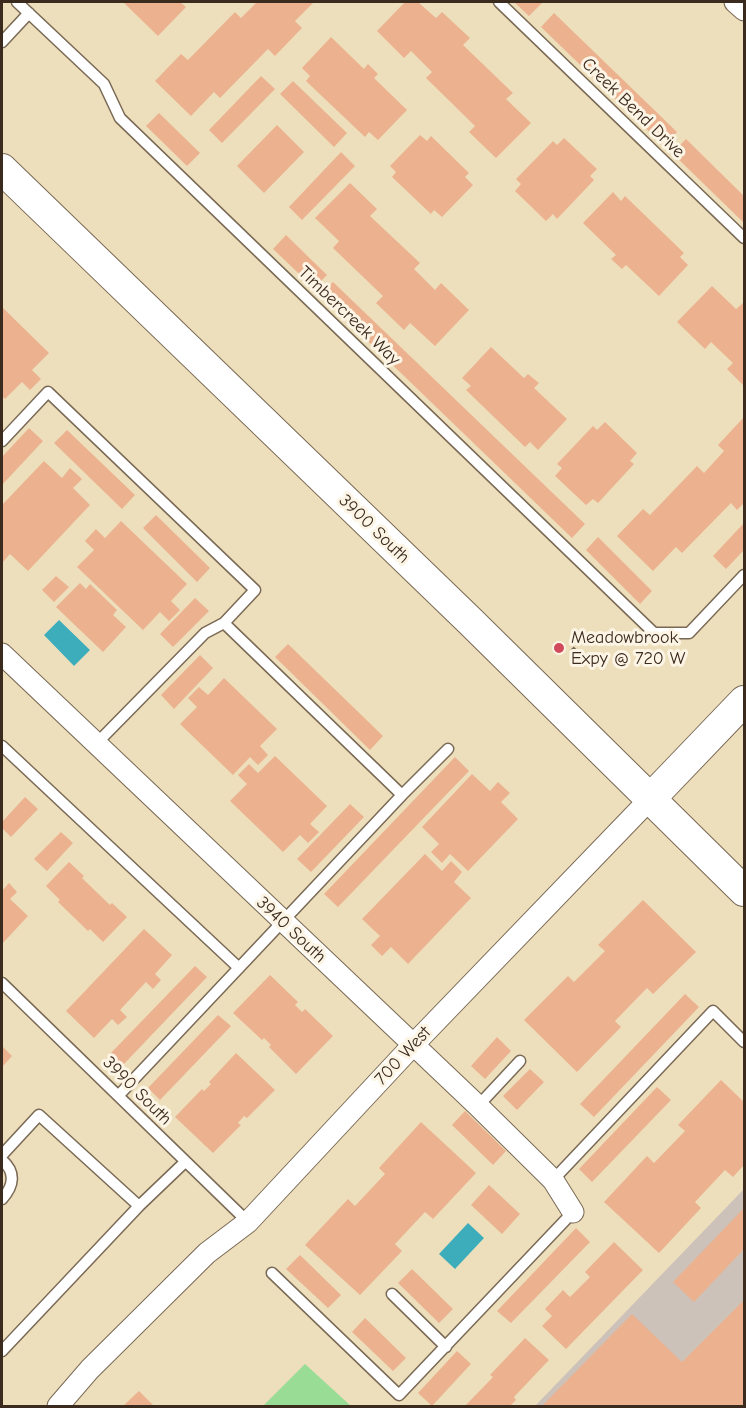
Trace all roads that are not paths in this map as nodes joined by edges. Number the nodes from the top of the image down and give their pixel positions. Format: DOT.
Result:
graph roads {
  1 [pos="17,2"];
  2 [pos="499,2"];
  3 [pos="735,2"];
  4 [pos="744,10"];
  5 [pos="29,13"];
  6 [pos="2,42"];
  7 [pos="2,169"];
  8 [pos="744,238"];
  9 [pos="2,441"];
  10 [pos="744,575"];
  11 [pos="224,623"];
  12 [pos="2,654"];
  13 [pos="744,701"];
  14 [pos="96,744"];
  15 [pos="2,746"];
  16 [pos="448,749"];
  17 [pos="402,795"];
  18 [pos="651,798"];
  19 [pos="744,891"];
  20 [pos="282,922"];
  21 [pos="239,968"];
  22 [pos="2,983"];
  23 [pos="744,1042"];
  24 [pos="413,1045"];
  25 [pos="520,1061"];
  26 [pos="119,1095"];
  27 [pos="478,1106"];
  28 [pos="2,1157"];
  29 [pos="185,1162"];
  30 [pos="553,1180"];
  31 [pos="2,1199"];
  32 [pos="139,1206"];
  33 [pos="573,1212"];
  34 [pos="248,1222"];
  35 [pos="272,1274"];
  36 [pos="392,1294"];
  37 [pos="446,1347"];
  38 [pos="2,1351"];
  39 [pos="58,1407"];
  1 -- 5 [label="lane, Timbercreek Way"];
  2 -- 8 [label="lane, Creek Bend Drive"];
  3 -- 4 [label="street"];
  5 -- 6 [label="lane"];
  5 -- 10 [label="lane, Timbercreek Way"];
  7 -- 18 [label="main road, 3900 South"];
  9 -- 11 [label="lane"];
  11 -- 14 [label="lane"];
  11 -- 17 [label="lane"];
  12 -- 14 [label="street, 3940 South"];
  13 -- 18 [label="main road, 700 West"];
  14 -- 20 [label="street, 3940 South"];
  15 -- 21 [label="lane"];
  16 -- 17 [label="lane"];
  17 -- 20 [label="lane"];
  18 -- 19 [label="main road, 3900 South"];
  18 -- 24 [label="street, 700 West"];
  20 -- 21 [label="lane"];
  20 -- 24 [label="street, 3940 South"];
  21 -- 26 [label="lane"];
  22 -- 26 [label="lane, 3990 South"];
  23 -- 30 [label="lane"];
  24 -- 27 [label="street, 3940 South"];
  24 -- 34 [label="street, 700 West"];
  25 -- 27 [label="lane"];
  26 -- 29 [label="lane, 3990 South"];
  27 -- 30 [label="street, 3940 South"];
  28 -- 31 [label="lane"];
  28 -- 32 [label="lane"];
  29 -- 32 [label="lane"];
  29 -- 34 [label="lane, 3990 South"];
  30 -- 33 [label="street, 3940 South"];
  32 -- 38 [label="lane"];
  33 -- 37 [label="lane"];
  34 -- 39 [label="street, 700 West"];
  35 -- 37 [label="lane"];
  36 -- 37 [label="lane"];
}
